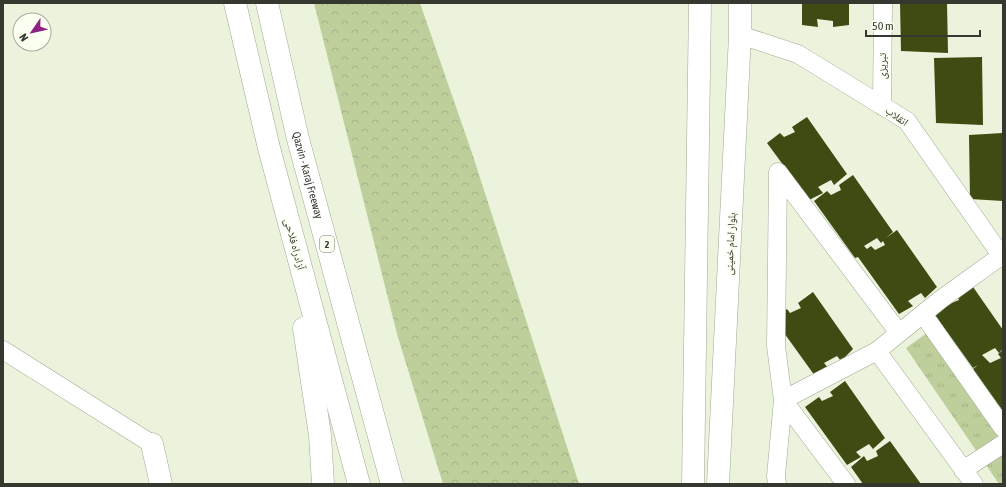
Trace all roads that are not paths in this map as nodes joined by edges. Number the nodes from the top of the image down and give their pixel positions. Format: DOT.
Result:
graph roads {
  1 [pos="235,3"];
  2 [pos="267,3"];
  3 [pos="700,3"];
  4 [pos="740,3"];
  5 [pos="883,3"];
  6 [pos="740,35"];
  7 [pos="882,106"];
  8 [pos="270,148"];
  9 [pos="1002,257"];
  10 [pos="922,314"];
  11 [pos="899,333"];
  12 [pos="3,350"];
  13 [pos="877,351"];
  14 [pos="783,400"];
  15 [pos="1003,428"];
  16 [pos="152,444"];
  17 [pos="1003,444"];
  18 [pos="968,477"];
  19 [pos="161,484"];
  20 [pos="323,484"];
  21 [pos="359,484"];
  22 [pos="392,484"];
  23 [pos="693,484"];
  24 [pos="718,484"];
  25 [pos="777,484"];
  26 [pos="846,484"];
  1 -- 8 [label="main road, آزادراه فلاحی"];
  2 -- 22 [label="main road, Qazvin - Karaj Freeway / 2"];
  3 -- 23 [label="main road"];
  4 -- 6 [label="main road, بلوار امام خمینی"];
  5 -- 7 [label="street, تبریزی"];
  6 -- 7 [label="street, انقلاب"];
  6 -- 24 [label="main road, بلوار امام خمینی"];
  7 -- 9 [label="street, انقلاب"];
  8 -- 20 [label="main road"];
  8 -- 21 [label="main road, آزادراه فلاحی"];
  9 -- 10 [label="street"];
  10 -- 11 [label="street"];
  10 -- 15 [label="street"];
  11 -- 13 [label="street"];
  11 -- 14 [label="street"];
  12 -- 16 [label="street"];
  13 -- 14 [label="street"];
  13 -- 18 [label="street"];
  14 -- 25 [label="street"];
  14 -- 26 [label="street"];
  16 -- 19 [label="main road"];
  17 -- 18 [label="street"];
}
